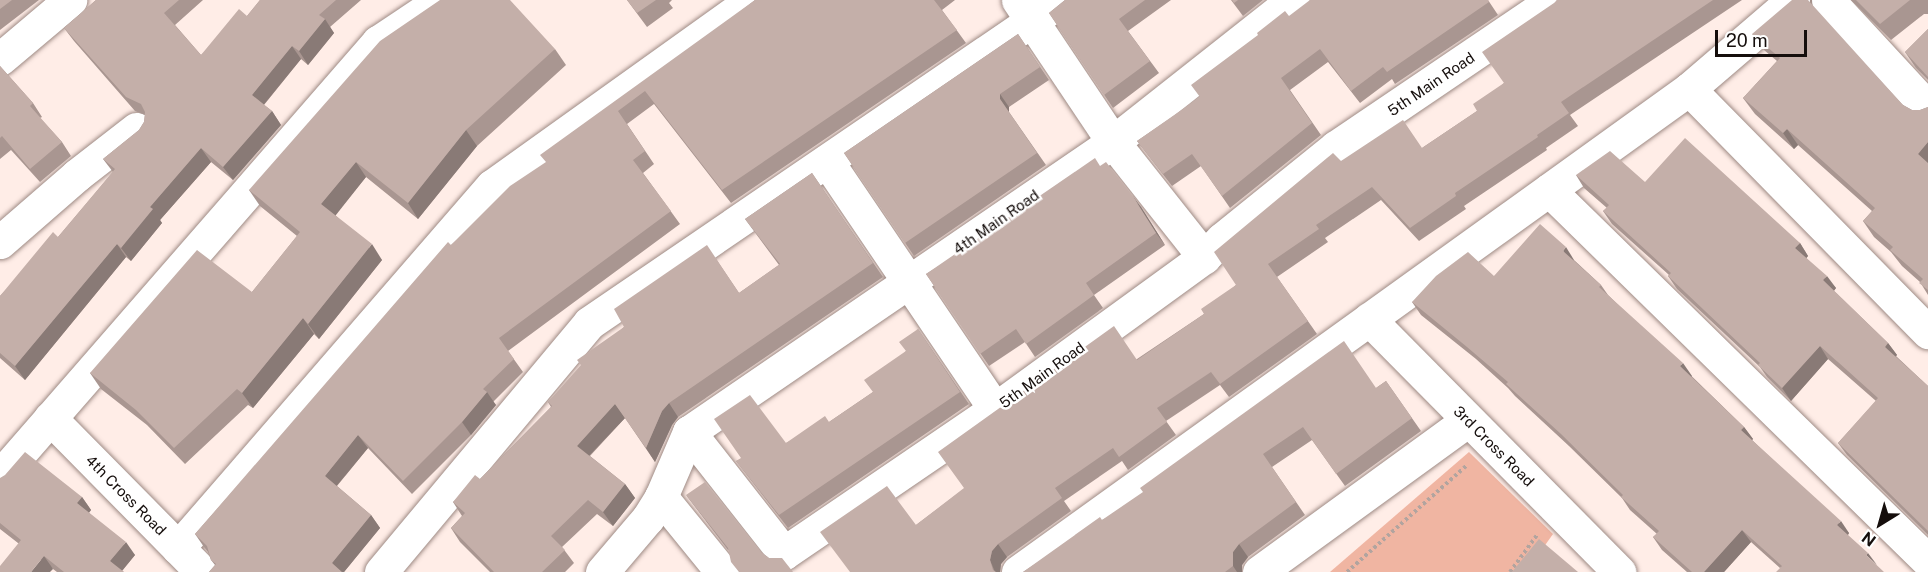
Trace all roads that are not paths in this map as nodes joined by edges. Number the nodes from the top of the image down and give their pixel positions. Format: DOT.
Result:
graph roads {
  1 [pos="70,0"];
  2 [pos="441,0"];
  3 [pos="752,0"];
  4 [pos="1062,0"];
  5 [pos="1293,0"];
  6 [pos="1553,0"];
  7 [pos="1793,0"];
  8 [pos="1828,0"];
  9 [pos="1026,11"];
  10 [pos="0,59"];
  11 [pos="1689,89"];
  12 [pos="1928,108"];
  13 [pos="136,129"];
  14 [pos="1113,142"];
  15 [pos="827,161"];
  16 [pos="1549,190"];
  17 [pos="0,242"];
  18 [pos="1204,257"];
  19 [pos="908,283"];
  20 [pos="1370,319"];
  21 [pos="1928,332"];
  22 [pos="995,409"];
  23 [pos="50,418"];
  24 [pos="1468,420"];
  25 [pos="689,432"];
  26 [pos="0,476"];
  27 [pos="662,497"];
  28 [pos="178,548"];
  29 [pos="1928,561"];
  30 [pos="202,572"];
  31 [pos="381,572"];
  32 [pos="602,572"];
  33 [pos="723,572"];
  34 [pos="1017,572"];
  35 [pos="1259,572"];
  36 [pos="1619,572"];
  1 -- 10 [label="street"];
  2 -- 23 [label="street"];
  3 -- 28 [label="street"];
  4 -- 9 [label="street"];
  5 -- 14 [label="street, 4th Main Road"];
  6 -- 18 [label="street, 5th Main Road"];
  7 -- 11 [label="street"];
  8 -- 12 [label="street"];
  9 -- 14 [label="street"];
  9 -- 15 [label="street"];
  11 -- 16 [label="street"];
  11 -- 21 [label="street"];
  13 -- 17 [label="street"];
  14 -- 18 [label="street"];
  14 -- 19 [label="street, 4th Main Road"];
  15 -- 19 [label="street"];
  15 -- 31 [label="street"];
  16 -- 20 [label="street"];
  16 -- 29 [label="street"];
  18 -- 22 [label="street, 5th Main Road"];
  19 -- 22 [label="street"];
  19 -- 25 [label="street, 4th Main Road"];
  20 -- 24 [label="street, 3rd Cross Road"];
  20 -- 34 [label="street"];
  22 -- 25 [label="street, 5th Main Road"];
  23 -- 26 [label="street"];
  23 -- 28 [label="street, 4th Cross Road"];
  24 -- 35 [label="street"];
  24 -- 36 [label="street, 3rd Cross Road"];
  25 -- 27 [label="street"];
  27 -- 32 [label="street"];
  27 -- 33 [label="street"];
  28 -- 30 [label="street, 4th Cross Road"];
}
